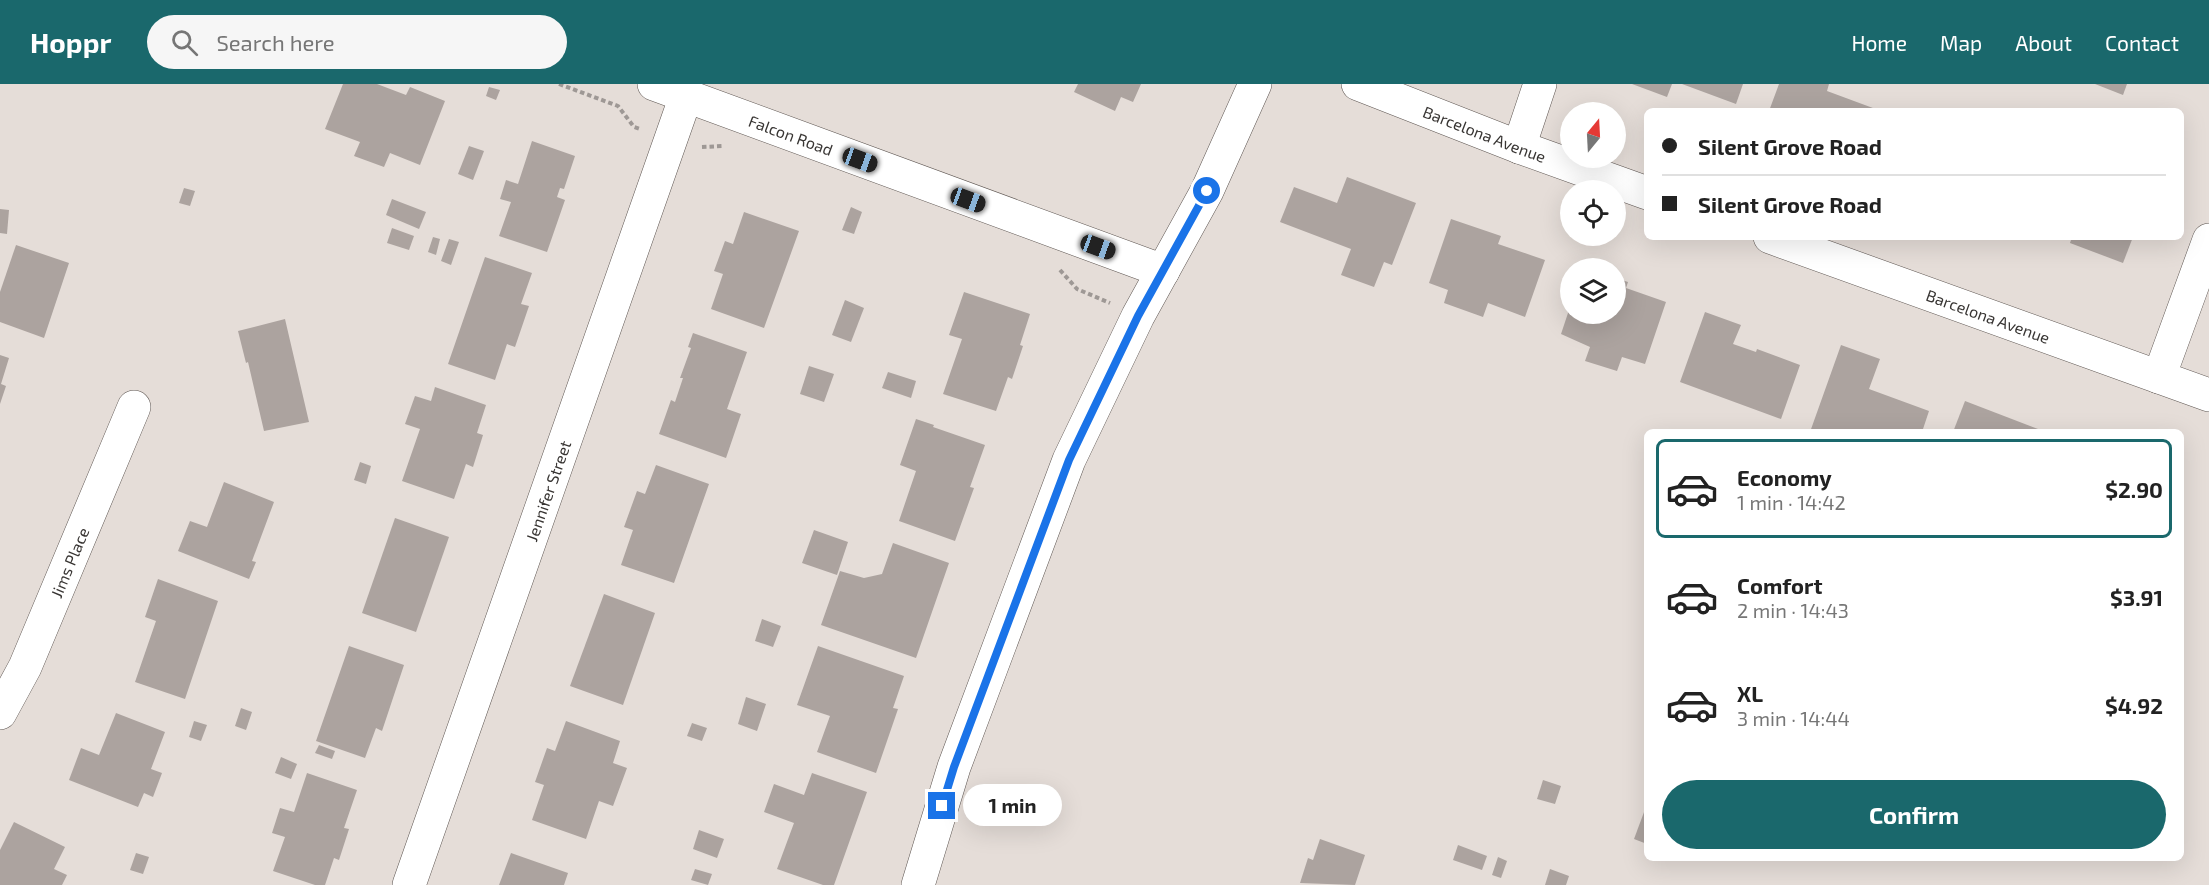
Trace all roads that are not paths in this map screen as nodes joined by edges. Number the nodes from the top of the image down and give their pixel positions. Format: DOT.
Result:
graph roads {
  1 [pos="654,84"];
  2 [pos="1255,84"];
  3 [pos="1358,84"];
  4 [pos="1540,84"];
  5 [pos="686,96"];
  6 [pos="1519,147"];
  7 [pos="1644,192"];
  8 [pos="1778,240"];
  9 [pos="2209,240"];
  10 [pos="1163,271"];
  11 [pos="2159,377"];
  12 [pos="2209,395"];
  13 [pos="134,407"];
  14 [pos="0,713"];
  15 [pos="409,885"];
  16 [pos="918,885"];
  1 -- 5 [label="street, Falcon Road"];
  2 -- 10 [label="street"];
  3 -- 6 [label="street, Barcelona Avenue"];
  4 -- 6 [label="street"];
  5 -- 10 [label="street, Falcon Road"];
  5 -- 15 [label="street, Jennifer Street"];
  6 -- 7 [label="street, Barcelona Avenue"];
  8 -- 11 [label="street, Barcelona Avenue"];
  9 -- 11 [label="street"];
  10 -- 16 [label="street"];
  11 -- 12 [label="street, Barcelona Avenue"];
  13 -- 14 [label="street, Jims Place"];
}
